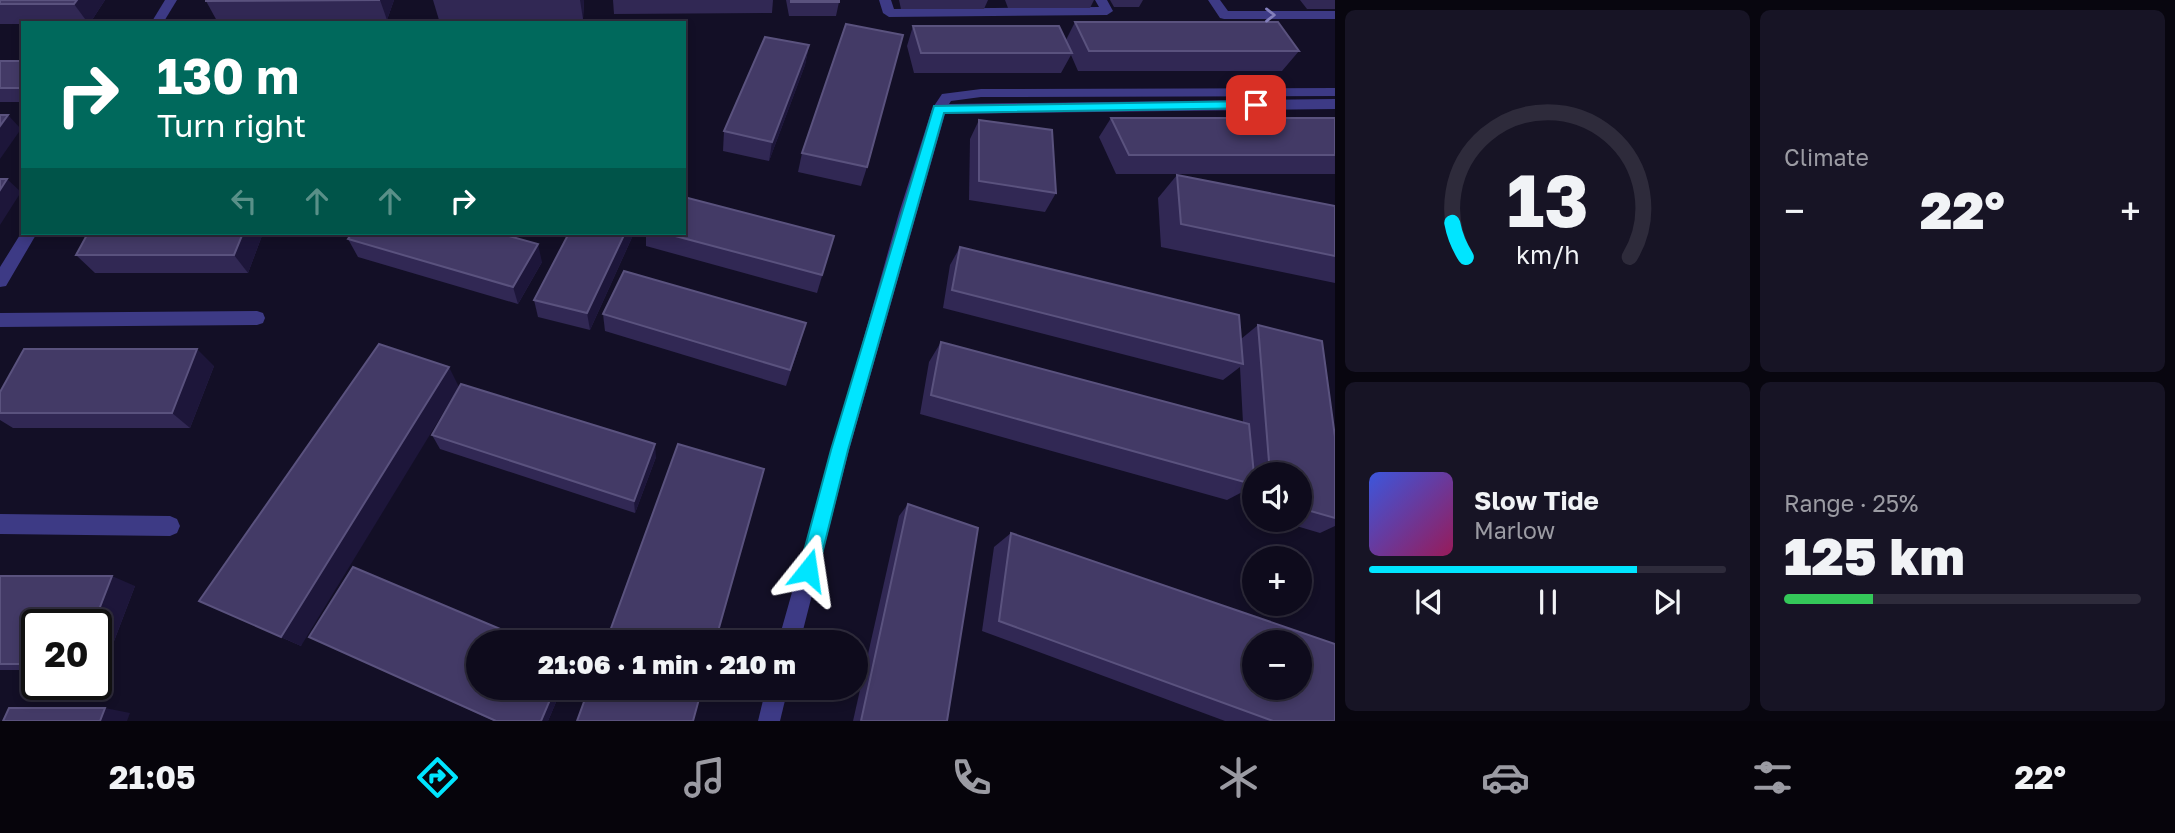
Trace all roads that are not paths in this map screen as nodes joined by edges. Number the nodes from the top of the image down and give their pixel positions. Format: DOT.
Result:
graph roads {
  1 [pos="171,0"];
  2 [pos="886,0"];
  3 [pos="1101,0"];
  4 [pos="1214,0"];
  5 [pos="995,6"];
  6 [pos="1335,15"];
  7 [pos="158,21"];
  8 [pos="1335,92"];
  9 [pos="1335,104"];
  10 [pos="939,109"];
  11 [pos="28,235"];
  12 [pos="0,281"];
  13 [pos="257,318"];
  14 [pos="0,320"];
  15 [pos="0,524"];
  16 [pos="170,526"];
  17 [pos="792,630"];
  18 [pos="774,700"];
  19 [pos="769,721"];
  1 -- 7 [label="street"];
  2 -- 5 [label="street"];
  3 -- 5 [label="street"];
  4 -- 6 [label="street, one-way"];
  8 -- 10 [label="street"];
  9 -- 10 [label="street"];
  10 -- 17 [label="street"];
  11 -- 12 [label="street"];
  13 -- 14 [label="street"];
  15 -- 16 [label="street"];
  18 -- 19 [label="street"];
}
